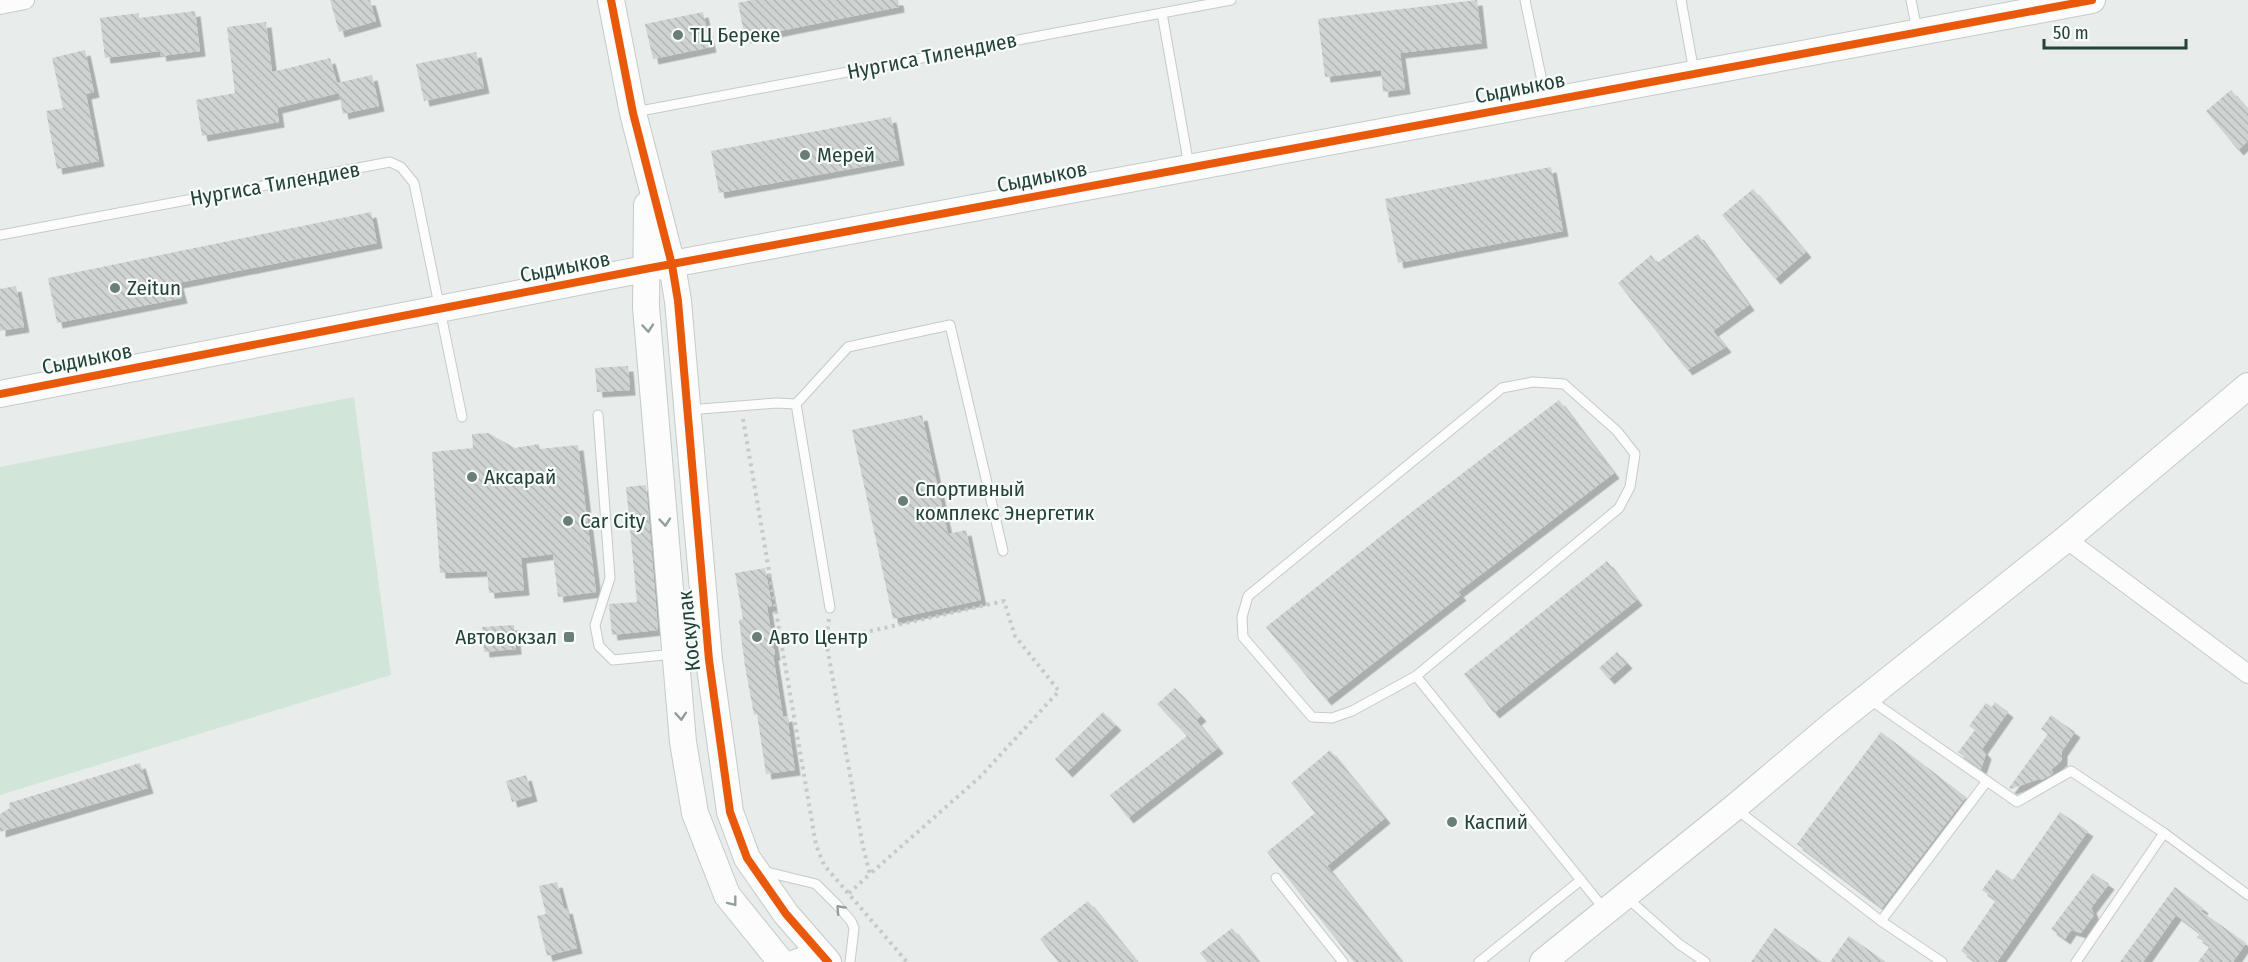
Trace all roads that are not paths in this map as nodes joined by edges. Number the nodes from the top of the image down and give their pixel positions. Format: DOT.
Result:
graph roads {
  1 [pos="26,0"];
  2 [pos="611,0"];
  3 [pos="1231,0"];
  4 [pos="1525,0"];
  5 [pos="1681,0"];
  6 [pos="1911,0"];
  7 [pos="2092,0"];
  8 [pos="0,5"];
  9 [pos="1162,13"];
  10 [pos="1918,32"];
  11 [pos="1694,74"];
  12 [pos="1546,102"];
  13 [pos="635,124"];
  14 [pos="1189,168"];
  15 [pos="0,235"];
  16 [pos="672,265"];
  17 [pos="645,269"];
  18 [pos="440,310"];
  19 [pos="2248,386"];
  20 [pos="0,394"];
  21 [pos="796,404"];
  22 [pos="687,410"];
  23 [pos="598,416"];
  24 [pos="462,417"];
  25 [pos="2066,539"];
  26 [pos="1003,551"];
  27 [pos="830,608"];
  28 [pos="676,653"];
  29 [pos="2248,674"];
  30 [pos="1416,676"];
  31 [pos="1867,698"];
  32 [pos="1987,781"];
  33 [pos="1735,807"];
  34 [pos="2164,833"];
  35 [pos="754,868"];
  36 [pos="1276,878"];
  37 [pos="1581,880"];
  38 [pos="2248,895"];
  39 [pos="1616,904"];
  40 [pos="1881,921"];
  41 [pos="823,957"];
  42 [pos="781,962"];
  43 [pos="786,962"];
  44 [pos="850,962"];
  45 [pos="1343,962"];
  46 [pos="1479,962"];
  47 [pos="1543,962"];
  48 [pos="1705,962"];
  49 [pos="1942,962"];
  50 [pos="2076,962"];
  1 -- 8 [label="street"];
  2 -- 13 [label="street"];
  3 -- 9 [label="lane, Нургиса Тилендиев"];
  4 -- 12 [label="lane"];
  5 -- 11 [label="lane"];
  6 -- 10 [label="lane"];
  7 -- 10 [label="street, Сыдиыков"];
  9 -- 13 [label="lane, Нургиса Тилендиев"];
  9 -- 14 [label="lane"];
  10 -- 11 [label="street, Сыдиыков"];
  11 -- 12 [label="street, Сыдиыков"];
  12 -- 14 [label="street, Сыдиыков"];
  13 -- 16 [label="street, Коскулак"];
  13 -- 17 [label="street, Коскулак"];
  14 -- 16 [label="street, Сыдиыков"];
  15 -- 18 [label="lane, Нургиса Тилендиев"];
  16 -- 17 [label="street, Сыдиыков"];
  16 -- 22 [label="street, Коскулак"];
  17 -- 18 [label="street, Сыдиыков"];
  17 -- 28 [label="street, Коскулак, one-way"];
  18 -- 20 [label="street, Сыдиыков"];
  18 -- 24 [label="lane"];
  19 -- 25 [label="street"];
  21 -- 22 [label="lane"];
  21 -- 26 [label="lane"];
  21 -- 27 [label="lane"];
  22 -- 35 [label="street, Коскулак"];
  23 -- 28 [label="lane"];
  25 -- 29 [label="street"];
  25 -- 31 [label="street"];
  28 -- 42 [label="street, Коскулак, one-way"];
  30 -- 30 [label="lane"];
  30 -- 37 [label="lane"];
  31 -- 32 [label="lane"];
  31 -- 33 [label="street"];
  32 -- 34 [label="lane"];
  32 -- 40 [label="lane"];
  33 -- 39 [label="street"];
  33 -- 40 [label="lane"];
  34 -- 38 [label="lane"];
  34 -- 50 [label="lane"];
  35 -- 41 [label="street, Коскулак"];
  44 -- 35 [label="lane, one-way"];
  36 -- 45 [label="lane"];
  37 -- 39 [label="lane"];
  37 -- 46 [label="lane"];
  39 -- 47 [label="street"];
  39 -- 48 [label="lane"];
  40 -- 49 [label="lane"];
  41 -- 43 [label="street"];
}
